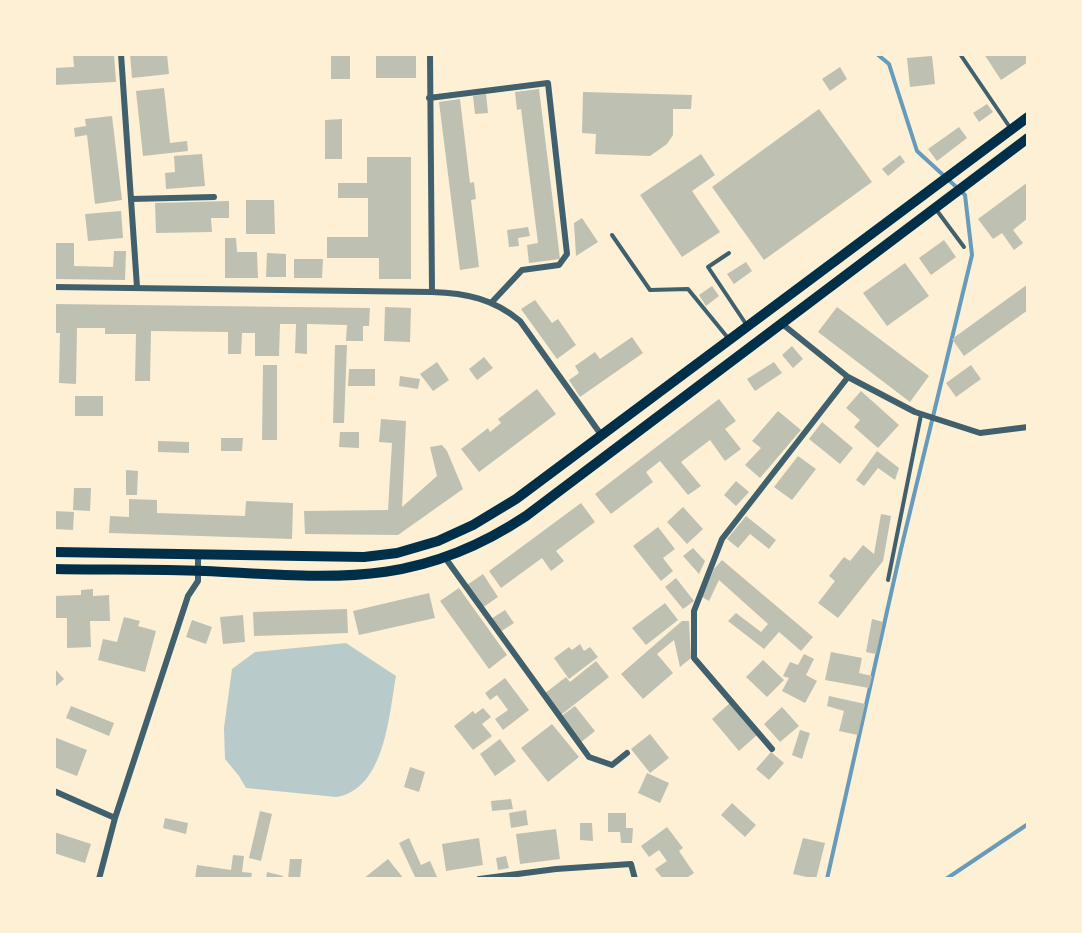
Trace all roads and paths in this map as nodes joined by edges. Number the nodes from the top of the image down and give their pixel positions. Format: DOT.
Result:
graph roads {
  1 [pos="121,54"];
  2 [pos="430,54"];
  3 [pos="960,54"];
  4 [pos="429,98"];
  5 [pos="1028,117"];
  6 [pos="1012,130"];
  7 [pos="1028,138"];
  8 [pos="214,197"];
  9 [pos="131,199"];
  10 [pos="935,208"];
  11 [pos="612,235"];
  12 [pos="964,247"];
  13 [pos="729,253"];
  14 [pos="54,286"];
  15 [pos="137,287"];
  16 [pos="432,292"];
  17 [pos="492,302"];
  18 [pos="782,323"];
  19 [pos="748,328"];
  20 [pos="730,341"];
  21 [pos="848,377"];
  22 [pos="924,415"];
  23 [pos="1028,427"];
  24 [pos="602,436"];
  25 [pos="54,552"];
  26 [pos="198,554"];
  27 [pos="446,559"];
  28 [pos="54,569"];
  29 [pos="198,571"];
  30 [pos="888,580"];
  31 [pos="772,749"];
  32 [pos="627,753"];
  33 [pos="54,791"];
  34 [pos="115,818"];
  35 [pos="99,879"];
  36 [pos="479,879"];
  37 [pos="635,879"];
  1 -- 9 [label="street"];
  2 -- 4 [label="street"];
  3 -- 6 [label="lane"];
  4 -- 16 [label="street"];
  4 -- 17 [label="street"];
  5 -- 6 [label="main road"];
  6 -- 19 [label="main road"];
  7 -- 10 [label="main road"];
  8 -- 9 [label="street"];
  9 -- 15 [label="street"];
  10 -- 12 [label="lane"];
  10 -- 18 [label="main road"];
  11 -- 20 [label="lane"];
  13 -- 19 [label="lane"];
  14 -- 15 [label="street"];
  15 -- 16 [label="street"];
  16 -- 17 [label="street"];
  17 -- 24 [label="street"];
  18 -- 21 [label="street"];
  18 -- 27 [label="main road"];
  19 -- 20 [label="main road"];
  20 -- 24 [label="main road"];
  21 -- 22 [label="street"];
  21 -- 31 [label="street"];
  22 -- 23 [label="street"];
  22 -- 30 [label="lane"];
  24 -- 26 [label="main road"];
  25 -- 26 [label="main road"];
  26 -- 29 [label="street"];
  27 -- 29 [label="main road"];
  27 -- 32 [label="street"];
  28 -- 29 [label="main road"];
  29 -- 34 [label="street"];
  33 -- 34 [label="street"];
  34 -- 35 [label="street"];
  36 -- 37 [label="street"];
}
